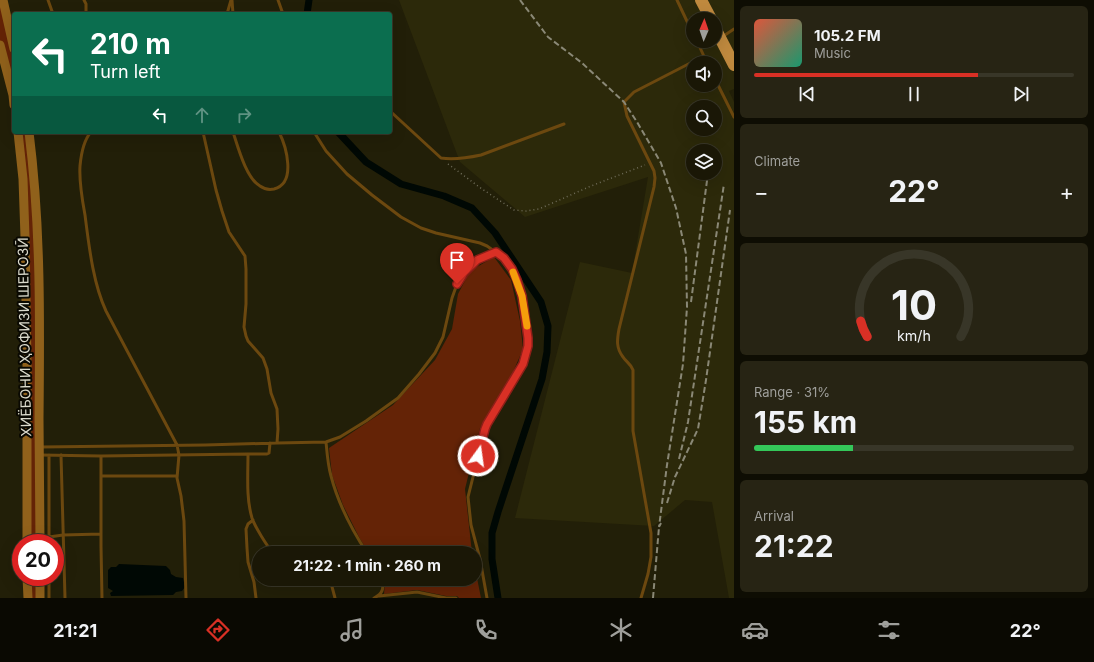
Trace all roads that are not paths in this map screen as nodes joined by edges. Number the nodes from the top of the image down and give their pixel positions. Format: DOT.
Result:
graph roads {
  1 [pos="3,0"];
  2 [pos="48,0"];
  3 [pos="84,0"];
  4 [pos="231,0"];
  5 [pos="278,0"];
  6 [pos="677,0"];
  7 [pos="701,0"];
  8 [pos="52,12"];
  9 [pos="86,12"];
  10 [pos="228,12"];
  11 [pos="233,12"];
  12 [pos="282,12"];
  13 [pos="707,12"];
  14 [pos="686,19"];
  15 [pos="734,29"];
  16 [pos="722,32"];
  17 [pos="12,40"];
  18 [pos="722,41"];
  19 [pos="0,45"];
  20 [pos="700,48"];
  21 [pos="704,56"];
  22 [pos="686,65"];
  23 [pos="734,65"];
  24 [pos="12,91"];
  25 [pos="722,92"];
  26 [pos="392,113"];
  27 [pos="734,117"];
  28 [pos="564,124"];
  29 [pos="18,134"];
  30 [pos="29,134"];
  31 [pos="90,134"];
  32 [pos="204,134"];
  33 [pos="234,134"];
  34 [pos="280,134"];
  35 [pos="315,134"];
  36 [pos="496,252"];
  37 [pos="326,442"];
  38 [pos="270,443"];
  39 [pos="277,443"];
  40 [pos="178,445"];
  41 [pos="42,453"];
  42 [pos="248,454"];
  43 [pos="61,455"];
  44 [pos="179,455"];
  45 [pos="101,456"];
  46 [pos="101,476"];
  47 [pos="177,476"];
  48 [pos="253,520"];
  49 [pos="27,534"];
  50 [pos="40,534"];
  51 [pos="49,534"];
  52 [pos="63,534"];
  53 [pos="101,534"];
  54 [pos="64,535"];
  55 [pos="269,546"];
  56 [pos="362,546"];
  57 [pos="64,566"];
  58 [pos="27,586"];
  59 [pos="40,586"];
  60 [pos="49,586"];
  61 [pos="332,586"];
  62 [pos="383,586"];
  63 [pos="379,596"];
  64 [pos="28,598"];
  65 [pos="40,598"];
  66 [pos="49,598"];
  67 [pos="65,598"];
  68 [pos="102,598"];
  69 [pos="186,598"];
  70 [pos="256,598"];
  71 [pos="335,598"];
  72 [pos="374,598"];
  73 [pos="456,598"];
  74 [pos="487,598"];
  75 [pos="641,598"];
  1 -- 17 [label="main road"];
  2 -- 8 [label="lane"];
  3 -- 9 [label="lane"];
  4 -- 10 [label="lane"];
  4 -- 11 [label="lane"];
  5 -- 12 [label="lane"];
  6 -- 14 [label="lane"];
  7 -- 13 [label="highway"];
  15 -- 16 [label="lane"];
  18 -- 23 [label="highway"];
  19 -- 24 [label="main road"];
  20 -- 21 [label="lane"];
  22 -- 75 [label="lane"];
  25 -- 27 [label="lane"];
  26 -- 28 [label="lane"];
  29 -- 49 [label="main road, ХИЁБОНИ ҲОФИЗИ ШЕРОЗӢ"];
  30 -- 41 [label="main road, ХИЁБОНИ ҲОФИЗИ ШЕРОЗӢ"];
  31 -- 40 [label="lane"];
  32 -- 39 [label="lane"];
  33 -- 34 [label="lane"];
  35 -- 36 [label="lane"];
  36 -- 37 [label="lane"];
  36 -- 74 [label="lane"];
  37 -- 39 [label="lane"];
  37 -- 56 [label="lane"];
  38 -- 39 [label="lane"];
  38 -- 40 [label="lane"];
  38 -- 42 [label="lane"];
  40 -- 41 [label="lane"];
  40 -- 44 [label="lane"];
  41 -- 43 [label="lane"];
  41 -- 50 [label="main road, ХИЁБОНИ ҲОФИЗИ ШЕРОЗӢ"];
  41 -- 51 [label="lane"];
  42 -- 44 [label="lane"];
  42 -- 48 [label="lane"];
  43 -- 45 [label="lane"];
  43 -- 52 [label="lane"];
  44 -- 45 [label="lane"];
  44 -- 47 [label="lane"];
  45 -- 46 [label="lane"];
  46 -- 47 [label="lane"];
  46 -- 53 [label="lane"];
  47 -- 69 [label="lane"];
  48 -- 55 [label="lane"];
  48 -- 70 [label="lane"];
  53 -- 54 [label="lane"];
  53 -- 68 [label="lane"];
  57 -- 67 [label="lane"];
  58 -- 64 [label="main road"];
  59 -- 65 [label="main road"];
  60 -- 66 [label="lane"];
  61 -- 71 [label="lane"];
  62 -- 63 [label="lane"];
  63 -- 72 [label="lane"];
  63 -- 73 [label="lane"];
}
